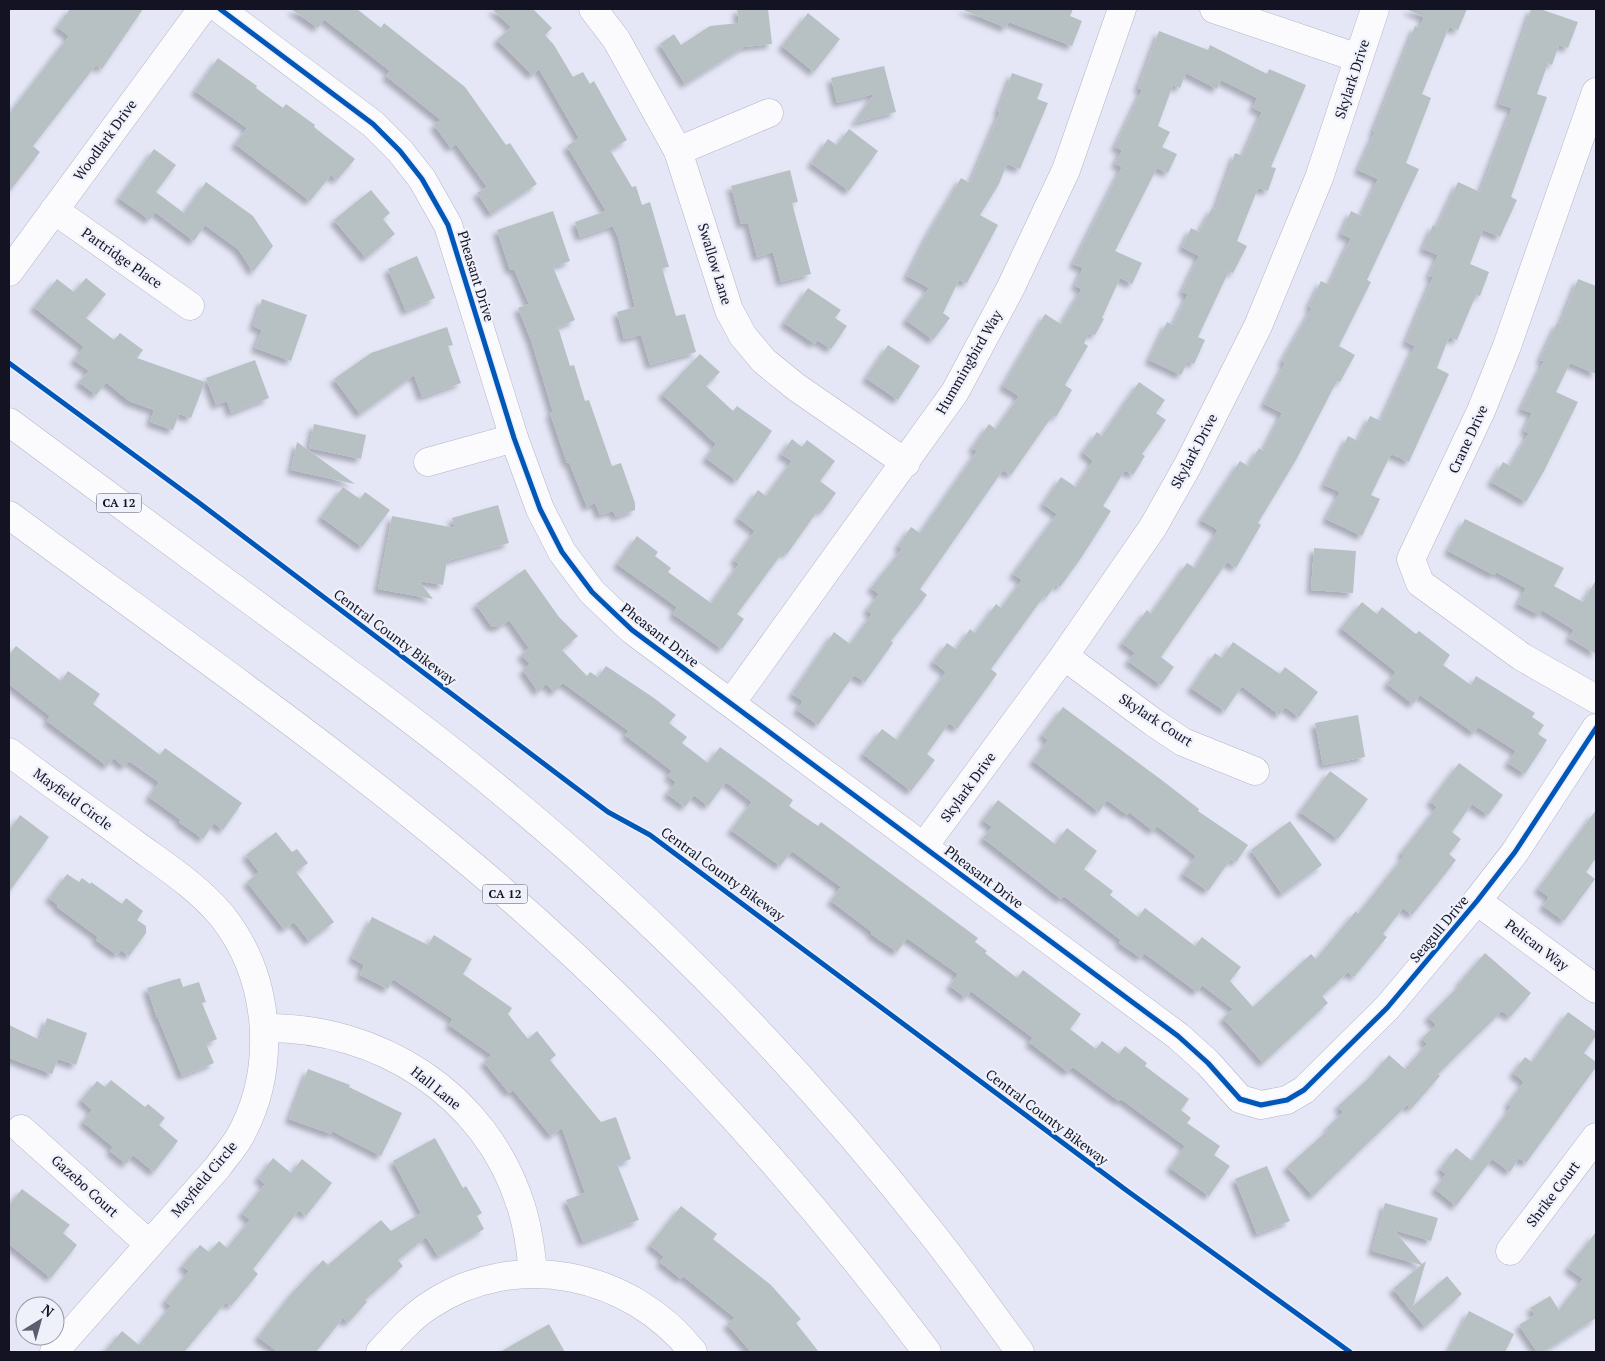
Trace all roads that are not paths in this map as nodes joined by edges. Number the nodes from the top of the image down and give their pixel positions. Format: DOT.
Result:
graph roads {
  1 [pos="202,9"];
  2 [pos="220,9"];
  3 [pos="593,9"];
  4 [pos="1122,9"];
  5 [pos="1214,9"];
  6 [pos="1375,9"];
  7 [pos="1358,58"];
  8 [pos="1596,92"];
  9 [pos="769,113"];
  10 [pos="678,150"];
  11 [pos="54,210"];
  12 [pos="9,272"];
  13 [pos="190,306"];
  14 [pos="9,422"];
  15 [pos="514,438"];
  16 [pos="428,462"];
  17 [pos="906,463"];
  18 [pos="9,515"];
  19 [pos="1064,656"];
  20 [pos="1596,699"];
  21 [pos="731,703"];
  22 [pos="1596,728"];
  23 [pos="9,752"];
  24 [pos="1255,772"];
  25 [pos="924,846"];
  26 [pos="1478,901"];
  27 [pos="1596,989"];
  28 [pos="265,1028"];
  29 [pos="1261,1105"];
  30 [pos="21,1129"];
  31 [pos="1596,1137"];
  32 [pos="150,1244"];
  33 [pos="1510,1251"];
  34 [pos="533,1273"];
  35 [pos="54,1352"];
  36 [pos="380,1352"];
  37 [pos="693,1352"];
  38 [pos="927,1352"];
  39 [pos="1020,1352"];
  1 -- 11 [label="main road, Woodlark Drive"];
  2 -- 15 [label="main road, Pheasant Drive"];
  3 -- 10 [label="main road, Swallow Lane"];
  4 -- 17 [label="main road, Hummingbird Way"];
  5 -- 7 [label="main road"];
  6 -- 7 [label="main road, Skylark Drive"];
  7 -- 19 [label="main road, Skylark Drive"];
  8 -- 20 [label="main road, Crane Drive"];
  9 -- 10 [label="main road"];
  10 -- 17 [label="main road, Swallow Lane"];
  11 -- 12 [label="main road, Woodlark Drive"];
  11 -- 13 [label="main road, Partridge Place"];
  14 -- 39 [label="main road, CA 12"];
  15 -- 16 [label="main road"];
  15 -- 21 [label="main road, Pheasant Drive"];
  17 -- 21 [label="main road, Hummingbird Way"];
  18 -- 38 [label="main road, CA 12"];
  19 -- 24 [label="main road, Skylark Court"];
  19 -- 25 [label="main road, Skylark Drive"];
  21 -- 25 [label="main road, Pheasant Drive"];
  22 -- 26 [label="main road, Seagull Drive"];
  23 -- 28 [label="main road, Mayfield Circle"];
  25 -- 29 [label="main road, Pheasant Drive"];
  26 -- 27 [label="main road, Pelican Way"];
  26 -- 29 [label="main road, Seagull Drive"];
  28 -- 32 [label="main road, Mayfield Circle"];
  28 -- 34 [label="main road, Hall Lane"];
  30 -- 32 [label="main road, Gazebo Court"];
  31 -- 33 [label="main road, Shrike Court"];
  32 -- 35 [label="main road, Mayfield Circle"];
  34 -- 36 [label="main road"];
  34 -- 37 [label="main road"];
}
